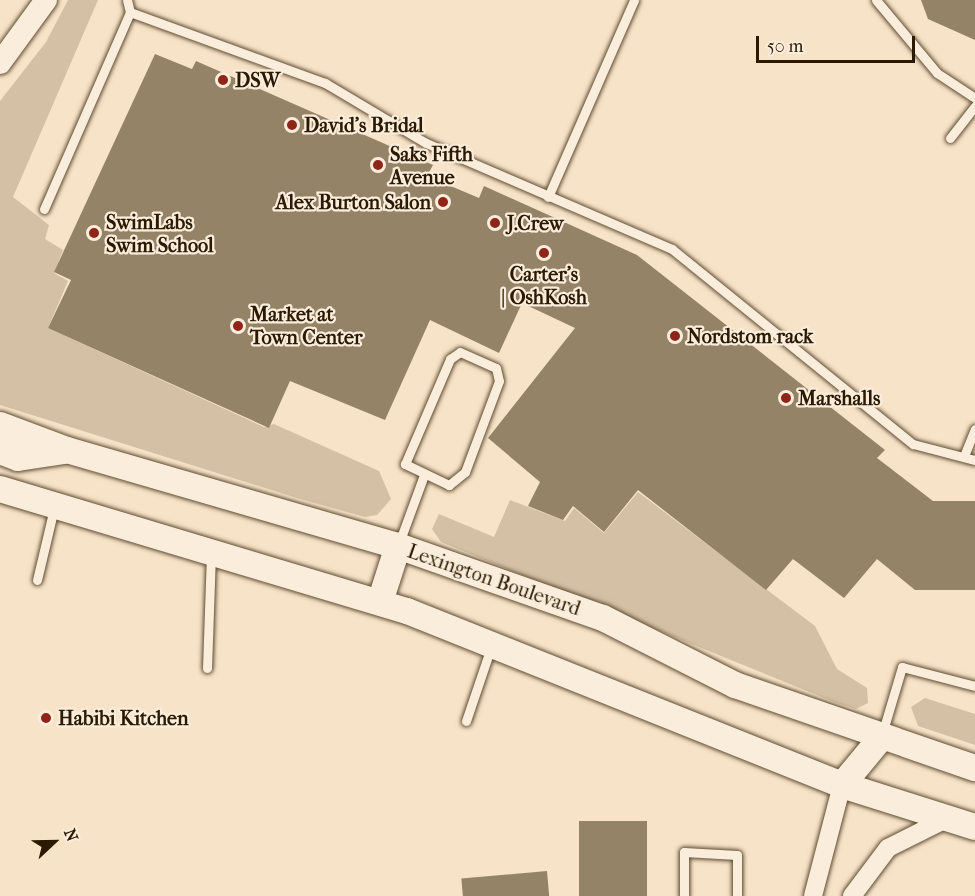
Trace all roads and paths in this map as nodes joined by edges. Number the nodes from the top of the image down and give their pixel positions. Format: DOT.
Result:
graph roads {
  1 [pos="46,0"];
  2 [pos="127,0"];
  3 [pos="634,0"];
  4 [pos="876,0"];
  5 [pos="130,12"];
  6 [pos="0,63"];
  7 [pos="975,98"];
  8 [pos="975,106"];
  9 [pos="950,138"];
  10 [pos="548,197"];
  11 [pos="44,209"];
  12 [pos="0,425"];
  13 [pos="975,429"];
  14 [pos="67,450"];
  15 [pos="0,451"];
  16 [pos="964,456"];
  17 [pos="975,460"];
  18 [pos="424,475"];
  19 [pos="0,489"];
  20 [pos="54,508"];
  21 [pos="398,546"];
  22 [pos="212,554"];
  23 [pos="37,580"];
  24 [pos="380,602"];
  25 [pos="493,643"];
  26 [pos="207,668"];
  27 [pos="975,686"];
  28 [pos="466,721"];
  29 [pos="881,738"];
  30 [pos="975,768"];
  31 [pos="842,785"];
  32 [pos="946,819"];
  33 [pos="975,827"];
  34 [pos="684,896"];
  35 [pos="737,896"];
  36 [pos="813,896"];
  37 [pos="852,896"];
  1 -- 6 [label="street"];
  2 -- 5 [label="lane"];
  3 -- 10 [label="lane"];
  4 -- 7 [label="lane"];
  5 -- 10 [label="lane"];
  5 -- 11 [label="lane"];
  8 -- 9 [label="lane"];
  10 -- 16 [label="lane"];
  12 -- 14 [label="main road, Lexington Boulevard"];
  13 -- 16 [label="lane"];
  14 -- 15 [label="main road"];
  14 -- 21 [label="main road, Lexington Boulevard"];
  16 -- 17 [label="lane"];
  18 -- 18 [label="lane"];
  18 -- 21 [label="lane"];
  19 -- 20 [label="main road"];
  20 -- 22 [label="main road"];
  20 -- 23 [label="lane"];
  21 -- 24 [label="main road"];
  21 -- 29 [label="main road, Lexington Boulevard"];
  22 -- 24 [label="main road"];
  22 -- 26 [label="lane"];
  24 -- 25 [label="main road"];
  25 -- 28 [label="lane"];
  25 -- 31 [label="main road"];
  27 -- 29 [label="lane"];
  29 -- 30 [label="main road, Lexington Boulevard"];
  29 -- 31 [label="main road"];
  31 -- 32 [label="main road"];
  31 -- 36 [label="street"];
  32 -- 33 [label="main road"];
  32 -- 37 [label="street"];
  34 -- 35 [label="lane"];
}
